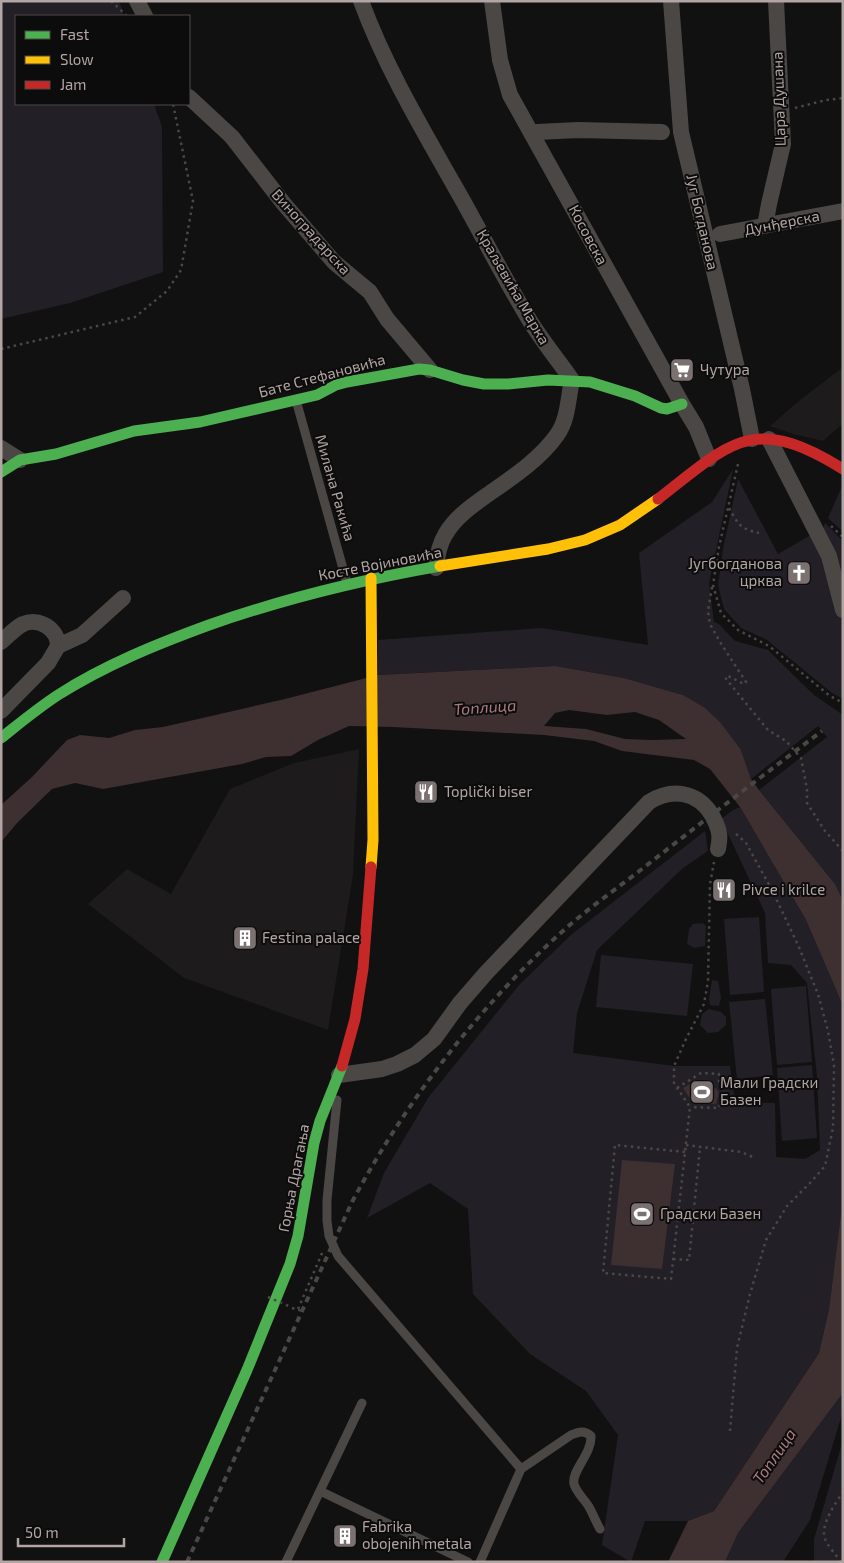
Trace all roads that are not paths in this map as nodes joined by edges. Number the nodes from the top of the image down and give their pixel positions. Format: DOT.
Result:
graph roads {
  1 [pos="137,1"];
  2 [pos="361,1"];
  3 [pos="492,1"];
  4 [pos="671,1"];
  5 [pos="776,1"];
  6 [pos="144,15"];
  7 [pos="190,98"];
  8 [pos="662,132"];
  9 [pos="532,135"];
  10 [pos="843,211"];
  11 [pos="765,226"];
  12 [pos="720,234"];
  13 [pos="430,370"];
  14 [pos="572,380"];
  15 [pos="296,400"];
  16 [pos="682,404"];
  17 [pos="752,439"];
  18 [pos="769,439"];
  19 [pos="1,448"];
  20 [pos="709,459"];
  21 [pos="20,460"];
  22 [pos="843,469"];
  23 [pos="1,472"];
  24 [pos="436,568"];
  25 [pos="371,578"];
  26 [pos="348,584"];
  27 [pos="123,598"];
  28 [pos="843,610"];
  29 [pos="1,642"];
  30 [pos="58,646"];
  31 [pos="1,711"];
  32 [pos="4,734"];
  33 [pos="718,849"];
  34 [pos="339,1075"];
  35 [pos="362,1403"];
  36 [pos="521,1468"];
  37 [pos="320,1491"];
  38 [pos="600,1529"];
  39 [pos="162,1562"];
  40 [pos="286,1562"];
  41 [pos="468,1562"];
  42 [pos="480,1562"];
  1 -- 6 [label="street"];
  2 -- 14 [label="street, Краљевића Марка"];
  3 -- 9 [label="street, Косовска"];
  4 -- 17 [label="street, Југ Богданова"];
  5 -- 11 [label="street, Цара Душана"];
  7 -- 13 [label="street, Виноградарска"];
  8 -- 9 [label="street"];
  9 -- 16 [label="street, Косовска"];
  10 -- 11 [label="street, Дунђерска"];
  11 -- 12 [label="street, Дунђерска"];
  13 -- 14 [label="street, Бате Стефановића"];
  13 -- 15 [label="street, Бате Стефановића"];
  14 -- 16 [label="street, Бате Стефановића"];
  14 -- 24 [label="street"];
  15 -- 21 [label="street, Бате Стефановића"];
  15 -- 26 [label="lane, Милана Ракића"];
  16 -- 20 [label="street, Косовска"];
  17 -- 18 [label="street, Косте Војиновића"];
  17 -- 20 [label="street, Косте Војиновића"];
  18 -- 22 [label="street, Косте Војиновића"];
  18 -- 28 [label="street"];
  19 -- 21 [label="street"];
  20 -- 24 [label="street, Косте Војиновића"];
  21 -- 23 [label="street, Бате Стефановића"];
  24 -- 25 [label="street, Косте Војиновића"];
  25 -- 26 [label="street, Косте Војиновића"];
  25 -- 34 [label="street, Горња Драгања"];
  26 -- 32 [label="street, Косте Војиновића"];
  27 -- 30 [label="street"];
  29 -- 30 [label="street"];
  30 -- 31 [label="street"];
  33 -- 34 [label="street"];
  34 -- 36 [label="lane"];
  34 -- 39 [label="street, Горња Драгања"];
  35 -- 37 [label="lane"];
  36 -- 38 [label="lane"];
  36 -- 42 [label="lane"];
  37 -- 40 [label="lane"];
  37 -- 41 [label="lane"];
}
